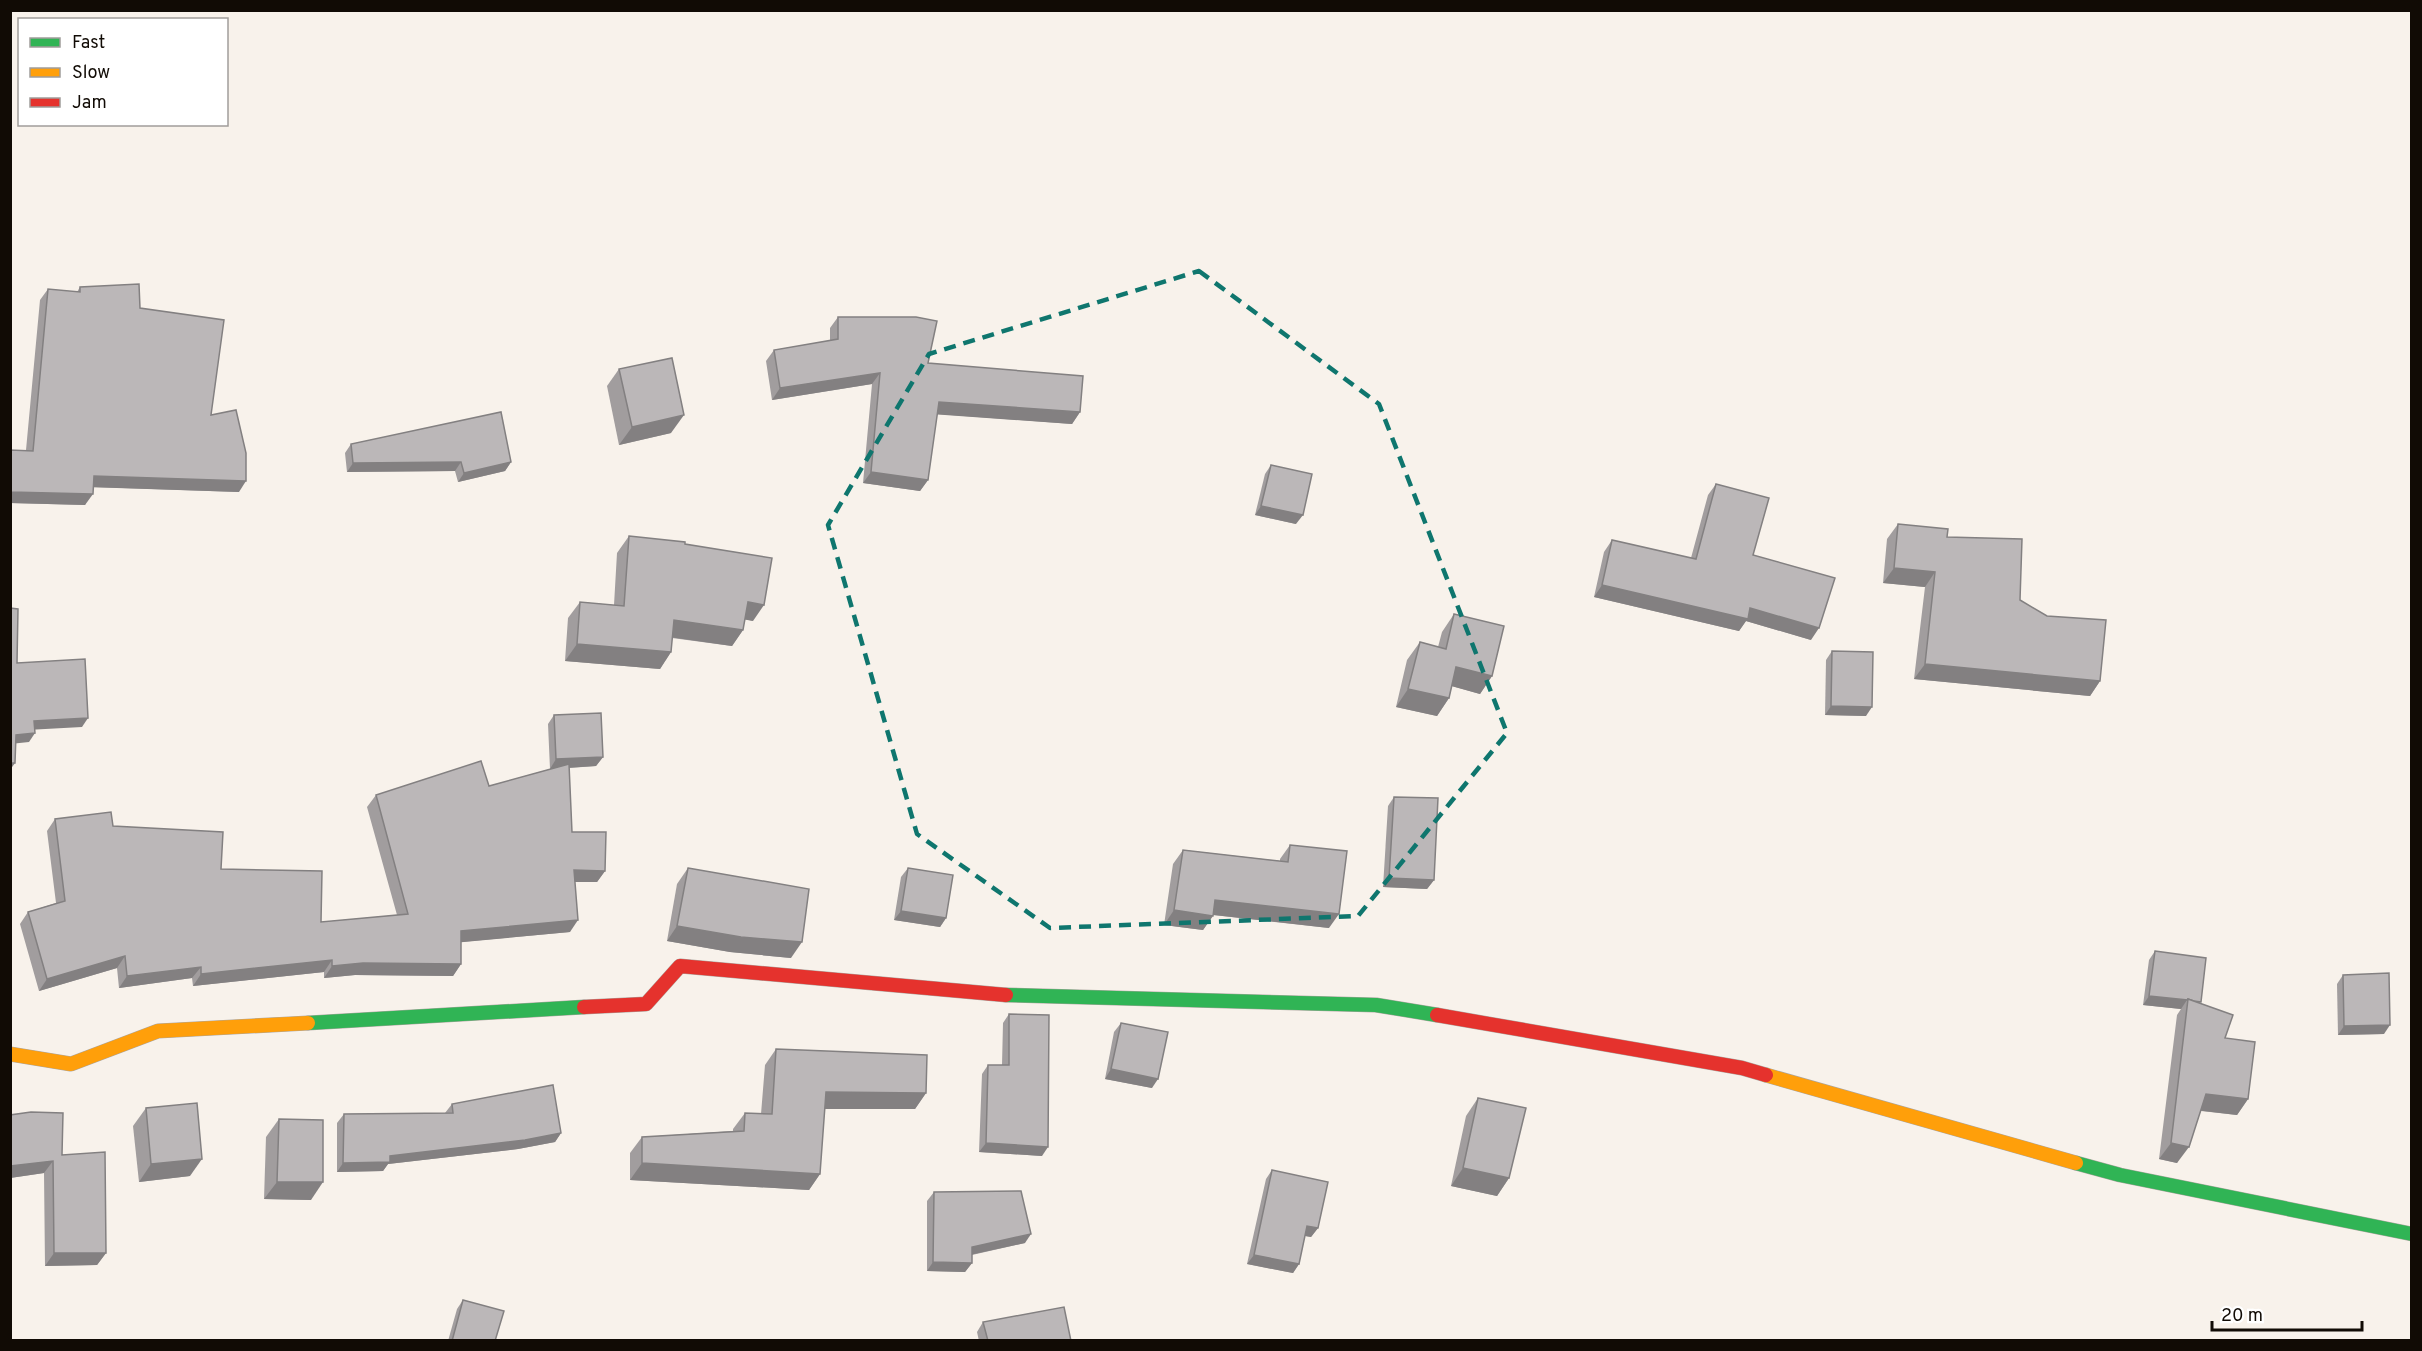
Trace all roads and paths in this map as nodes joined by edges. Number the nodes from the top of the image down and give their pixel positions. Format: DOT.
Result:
graph roads {
  1 [pos="10,1054"];
  2 [pos="2412,1234"];
  1 -- 2 [label="street"];
}
